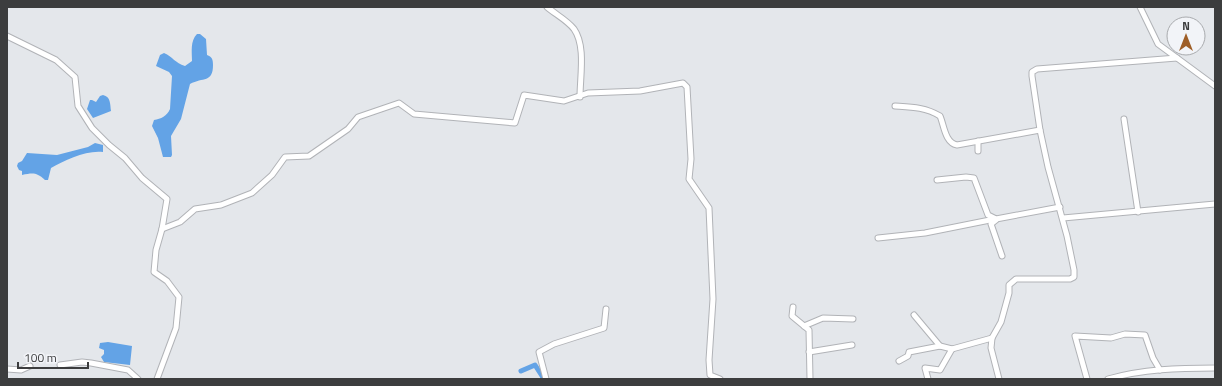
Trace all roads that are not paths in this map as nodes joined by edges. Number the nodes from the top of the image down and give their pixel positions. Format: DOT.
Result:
graph roads {
  1 [pos="547,7"];
  2 [pos="1140,7"];
  3 [pos="7,36"];
  4 [pos="1177,58"];
  5 [pos="1215,86"];
  6 [pos="580,97"];
  7 [pos="895,106"];
  8 [pos="1124,119"];
  9 [pos="1040,130"];
  10 [pos="978,141"];
  11 [pos="978,150"];
  12 [pos="937,180"];
  13 [pos="1215,204"];
  14 [pos="1060,207"];
  15 [pos="1138,212"];
  16 [pos="1063,218"];
  17 [pos="996,219"];
  18 [pos="162,229"];
  19 [pos="878,238"];
  20 [pos="1002,256"];
  21 [pos="793,307"];
  22 [pos="606,309"];
  23 [pos="914,315"];
  24 [pos="853,319"];
  25 [pos="804,326"];
  26 [pos="992,338"];
  27 [pos="852,345"];
  28 [pos="940,346"];
  29 [pos="952,349"];
  30 [pos="809,352"];
  31 [pos="899,361"];
  32 [pos="60,365"];
  33 [pos="30,366"];
  34 [pos="1215,368"];
  35 [pos="7,370"];
  36 [pos="1160,370"];
  37 [pos="138,379"];
  38 [pos="157,379"];
  39 [pos="546,379"];
  40 [pos="720,379"];
  41 [pos="810,379"];
  42 [pos="928,379"];
  43 [pos="998,379"];
  44 [pos="1087,379"];
  45 [pos="1108,379"];
  1 -- 6 [label="street"];
  2 -- 4 [label="street"];
  3 -- 18 [label="street"];
  4 -- 5 [label="street"];
  4 -- 9 [label="street"];
  6 -- 18 [label="street"];
  6 -- 40 [label="street"];
  7 -- 10 [label="street"];
  8 -- 15 [label="street"];
  9 -- 10 [label="street"];
  9 -- 14 [label="street"];
  10 -- 11 [label="street"];
  12 -- 17 [label="street"];
  13 -- 15 [label="street"];
  14 -- 16 [label="street"];
  14 -- 17 [label="street"];
  15 -- 16 [label="street"];
  16 -- 26 [label="street"];
  17 -- 19 [label="street"];
  17 -- 20 [label="street"];
  18 -- 38 [label="street"];
  21 -- 25 [label="street"];
  22 -- 39 [label="street"];
  23 -- 28 [label="street"];
  24 -- 25 [label="street"];
  25 -- 30 [label="street"];
  26 -- 29 [label="street"];
  26 -- 43 [label="street"];
  27 -- 30 [label="street"];
  28 -- 29 [label="street"];
  28 -- 31 [label="street"];
  29 -- 42 [label="street"];
  30 -- 41 [label="street"];
  32 -- 37 [label="street"];
  33 -- 35 [label="street"];
  34 -- 36 [label="street"];
  36 -- 44 [label="street"];
  36 -- 45 [label="street"];
}
